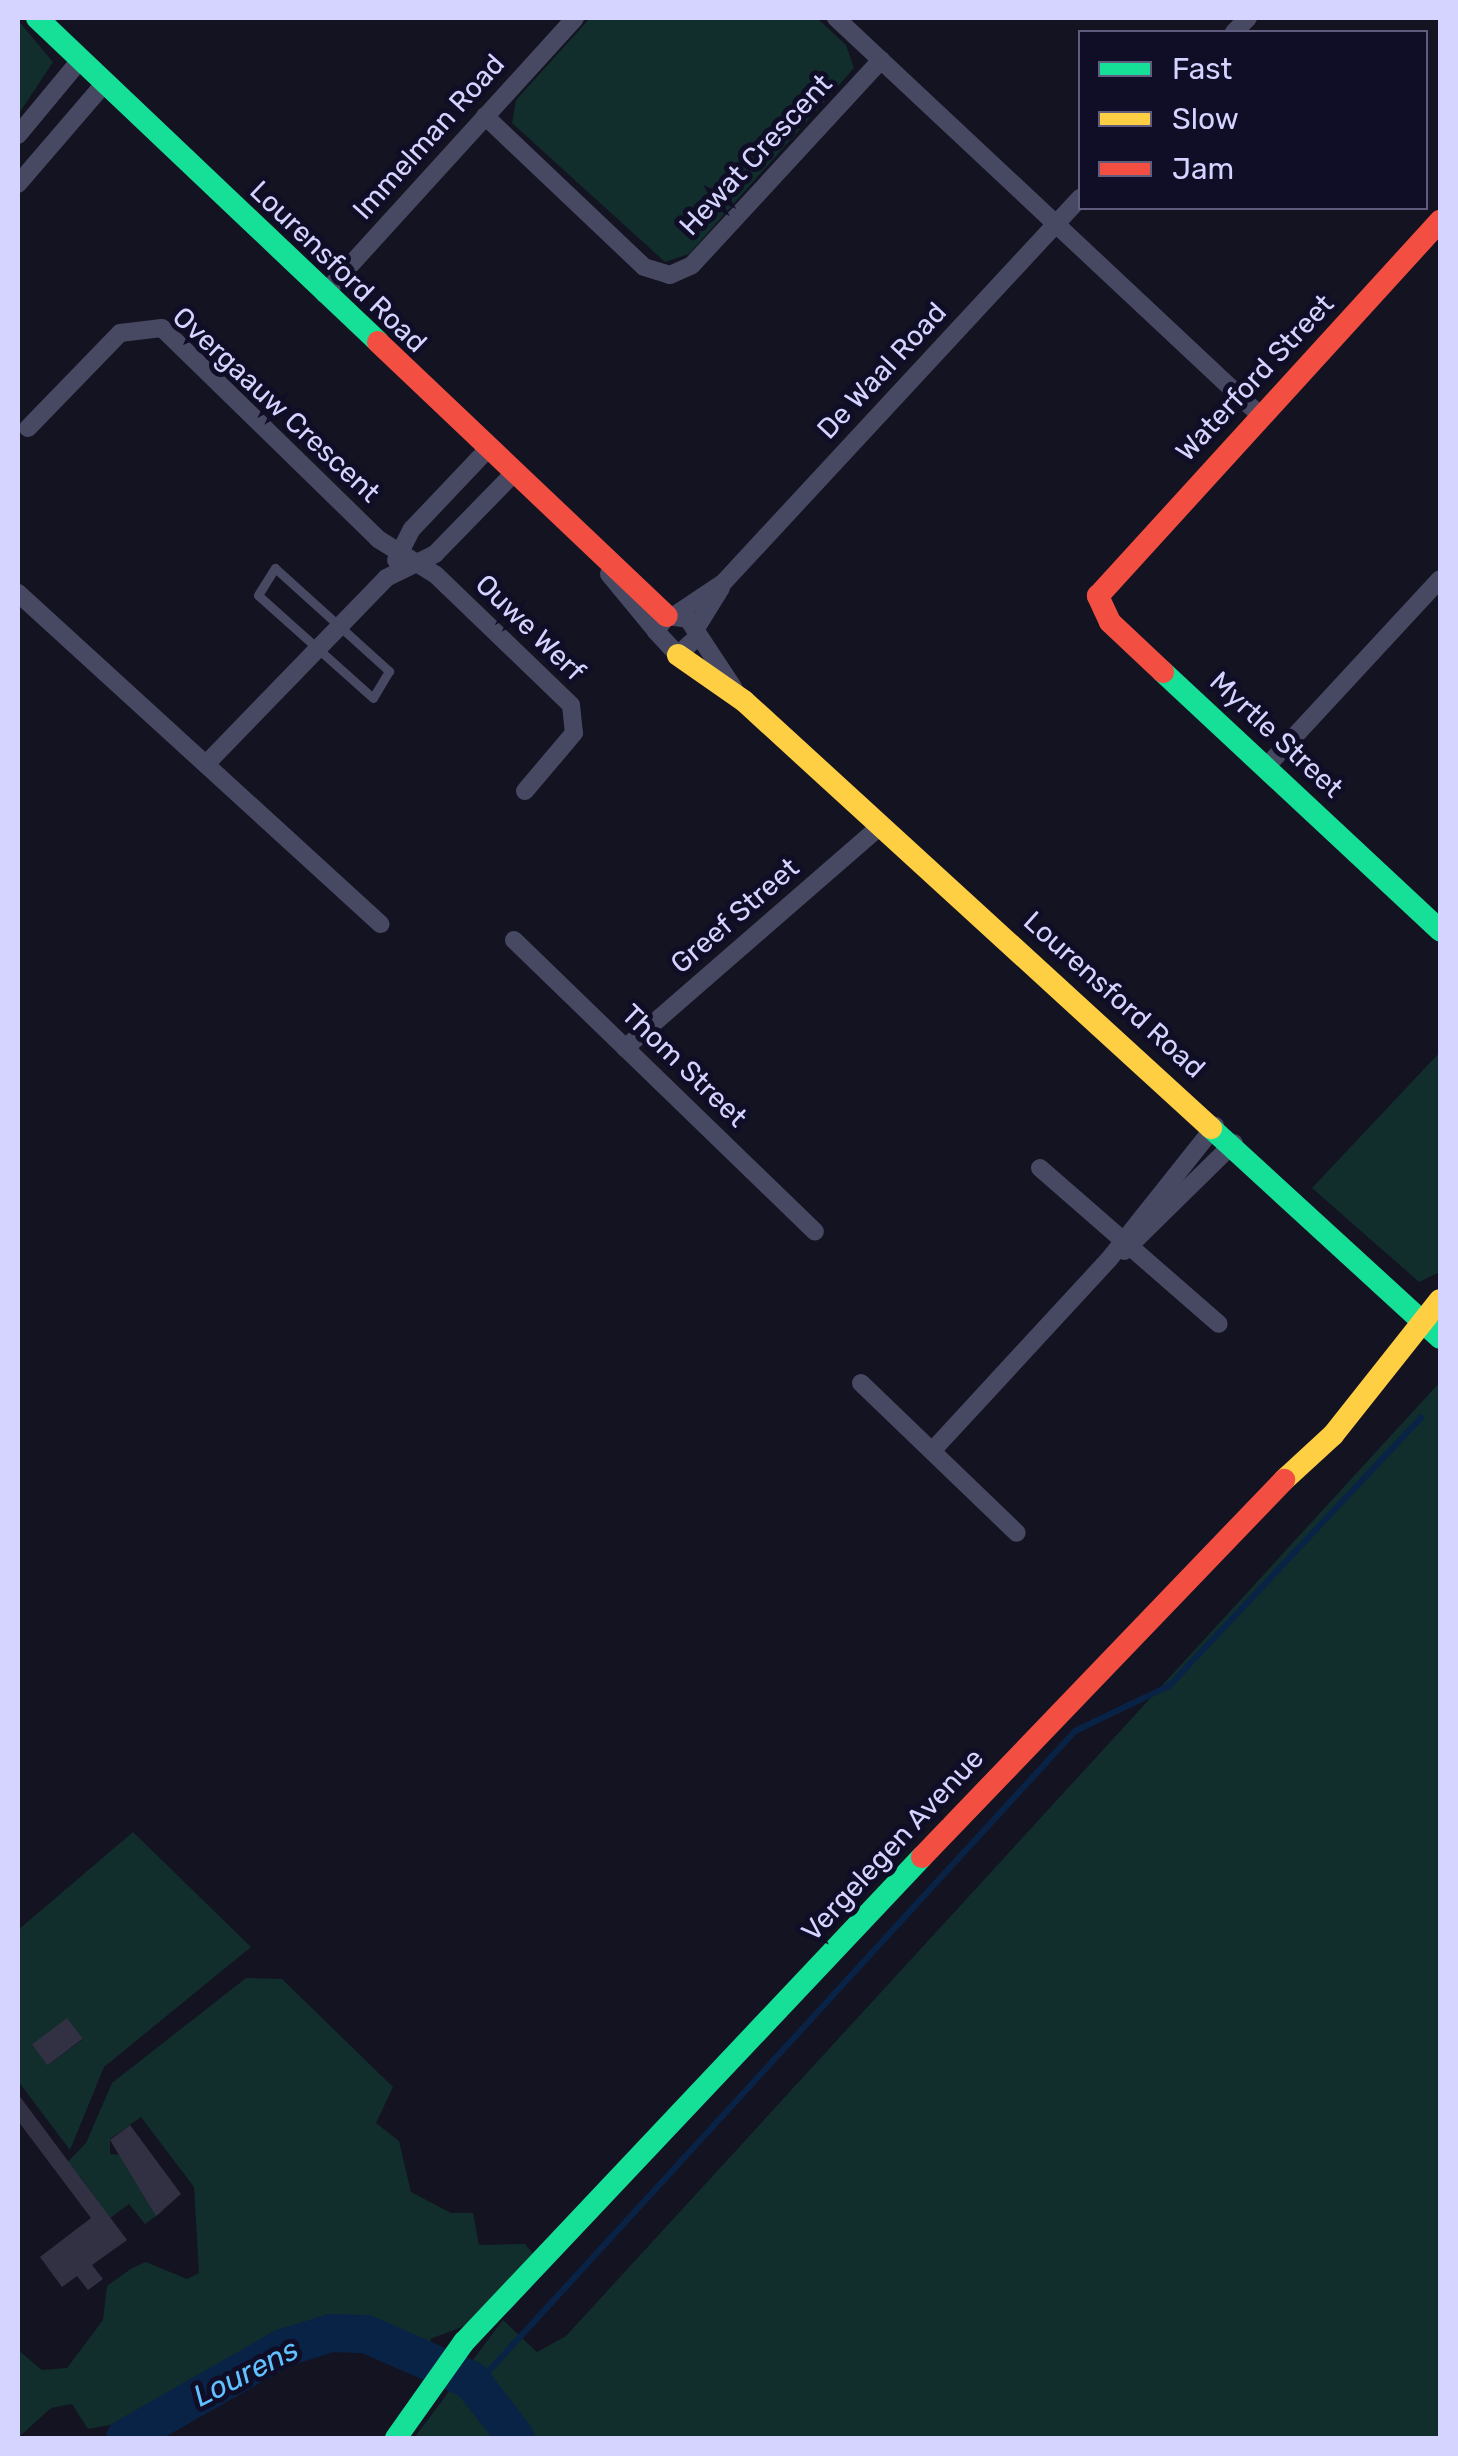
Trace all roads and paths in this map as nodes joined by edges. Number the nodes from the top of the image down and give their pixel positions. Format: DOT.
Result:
graph roads {
  1 [pos="38,18"];
  2 [pos="574,18"];
  3 [pos="836,18"];
  4 [pos="81,59"];
  5 [pos="881,60"];
  6 [pos="105,83"];
  7 [pos="485,116"];
  8 [pos="18,134"];
  9 [pos="18,184"];
  10 [pos="1078,200"];
  11 [pos="1440,221"];
  12 [pos="1056,224"];
  13 [pos="324,294"];
  14 [pos="1262,417"];
  15 [pos="28,428"];
  16 [pos="486,452"];
  17 [pos="511,476"];
  18 [pos="407,558"];
  19 [pos="1111,575"];
  20 [pos="1440,579"];
  21 [pos="723,583"];
  22 [pos="18,593"];
  23 [pos="666,621"];
  24 [pos="342,622"];
  25 [pos="689,641"];
  26 [pos="314,650"];
  27 [pos="208,762"];
  28 [pos="1266,767"];
  29 [pos="526,791"];
  30 [pos="880,826"];
  31 [pos="380,924"];
  32 [pos="1440,930"];
  33 [pos="514,940"];
  34 [pos="625,1048"];
  35 [pos="1215,1126"];
  36 [pos="1234,1144"];
  37 [pos="1040,1168"];
  38 [pos="815,1232"];
  39 [pos="1128,1241"];
  40 [pos="1440,1300"];
  41 [pos="1219,1324"];
  42 [pos="1432,1330"];
  43 [pos="861,1383"];
  44 [pos="933,1450"];
  45 [pos="1017,1533"];
  46 [pos="396,2438"];
  1 -- 4 [label="street, Lourensford Road"];
  2 -- 7 [label="street, Immelman Road"];
  3 -- 5 [label="street"];
  4 -- 6 [label="street, Lourensford Road"];
  4 -- 8 [label="street"];
  5 -- 7 [label="street, Hewat Crescent"];
  5 -- 12 [label="street"];
  6 -- 9 [label="street"];
  6 -- 13 [label="street, Lourensford Road"];
  7 -- 13 [label="street, Immelman Road"];
  10 -- 12 [label="street, De Waal Road"];
  11 -- 14 [label="street, Waterford Street"];
  12 -- 14 [label="street"];
  12 -- 21 [label="street, De Waal Road"];
  13 -- 16 [label="street, Lourensford Road"];
  14 -- 19 [label="street, Waterford Street"];
  15 -- 18 [label="street, Overgaauw Crescent"];
  16 -- 17 [label="street, Lourensford Road"];
  16 -- 18 [label="street"];
  17 -- 18 [label="street"];
  17 -- 23 [label="street, Lourensford Road"];
  18 -- 24 [label="street"];
  18 -- 29 [label="street, Ouwe Werf"];
  19 -- 28 [label="street, Myrtle Street"];
  20 -- 28 [label="street"];
  21 -- 23 [label="street, De Waal Road"];
  21 -- 25 [label="street, De Waal Road"];
  22 -- 27 [label="street"];
  23 -- 25 [label="street"];
  23 -- 25 [label="street"];
  24 -- 26 [label="street"];
  24 -- 26 [label="lane"];
  24 -- 26 [label="lane"];
  25 -- 30 [label="street, Lourensford Road"];
  26 -- 27 [label="street"];
  27 -- 31 [label="street"];
  28 -- 32 [label="street, Myrtle Street"];
  30 -- 34 [label="street, Greef Street"];
  30 -- 35 [label="street, Lourensford Road"];
  33 -- 34 [label="street, Thom Street"];
  34 -- 38 [label="street, Thom Street"];
  35 -- 36 [label="street, Lourensford Road"];
  35 -- 39 [label="street"];
  36 -- 39 [label="street"];
  36 -- 42 [label="street, Lourensford Road"];
  37 -- 39 [label="street"];
  39 -- 41 [label="street"];
  39 -- 44 [label="street"];
  40 -- 42 [label="street, Vergelegen Avenue"];
  42 -- 46 [label="street, Vergelegen Avenue"];
  43 -- 44 [label="street"];
  44 -- 45 [label="street"];
}
